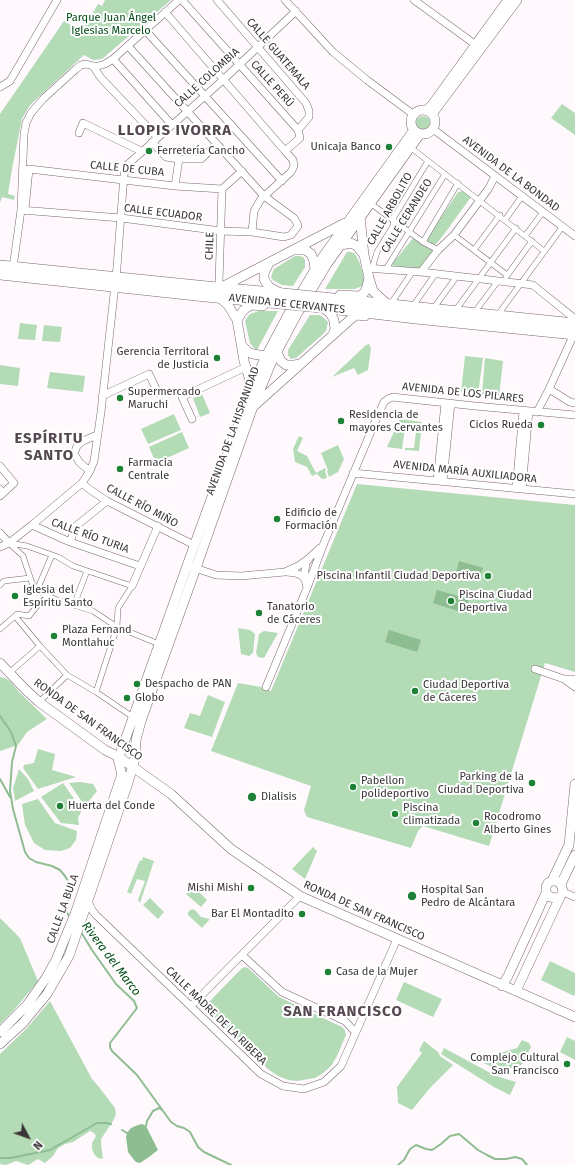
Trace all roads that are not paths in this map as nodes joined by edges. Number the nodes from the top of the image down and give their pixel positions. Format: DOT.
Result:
graph roads {
  1 [pos="57,0"];
  2 [pos="179,0"];
  3 [pos="182,0"];
  4 [pos="217,0"];
  5 [pos="414,0"];
  6 [pos="508,0"];
  7 [pos="517,0"];
  8 [pos="289,1"];
  9 [pos="296,11"];
  10 [pos="165,12"];
  11 [pos="145,30"];
  12 [pos="476,45"];
  13 [pos="128,46"];
  14 [pos="258,47"];
  15 [pos="113,59"];
  16 [pos="240,64"];
  17 [pos="93,66"];
  18 [pos="223,80"];
  19 [pos="0,87"];
  20 [pos="204,96"];
  21 [pos="187,112"];
  22 [pos="429,113"];
  23 [pos="414,115"];
  24 [pos="172,125"];
  25 [pos="433,129"];
  26 [pos="298,130"];
  27 [pos="417,132"];
  28 [pos="79,133"];
  29 [pos="154,140"];
  30 [pos="217,144"];
  31 [pos="410,147"];
  32 [pos="141,151"];
  33 [pos="286,151"];
  34 [pos="179,158"];
  35 [pos="428,161"];
  36 [pos="242,171"];
  37 [pos="445,174"];
  38 [pos="498,178"];
  39 [pos="124,180"];
  40 [pos="282,181"];
  41 [pos="458,183"];
  42 [pos="175,186"];
  43 [pos="222,190"];
  44 [pos="264,196"];
  45 [pos="522,196"];
  46 [pos="480,200"];
  47 [pos="370,203"];
  48 [pos="23,210"];
  49 [pos="543,212"];
  50 [pos="500,216"];
  51 [pos="360,217"];
  52 [pos="121,218"];
  53 [pos="393,220"];
  54 [pos="505,220"];
  55 [pos="347,223"];
  56 [pos="563,226"];
  57 [pos="516,228"];
  58 [pos="221,231"];
  59 [pos="252,232"];
  60 [pos="410,232"];
  61 [pos="454,235"];
  62 [pos="526,236"];
  63 [pos="575,236"];
  64 [pos="532,241"];
  65 [pos="423,242"];
  66 [pos="339,246"];
  67 [pos="293,250"];
  68 [pos="438,250"];
  69 [pos="474,250"];
  70 [pos="544,251"];
  71 [pos="364,255"];
  72 [pos="269,263"];
  73 [pos="490,263"];
  74 [pos="0,266"];
  75 [pos="13,268"];
  76 [pos="369,268"];
  77 [pos="315,270"];
  78 [pos="386,270"];
  79 [pos="413,271"];
  80 [pos="421,272"];
  81 [pos="436,273"];
  82 [pos="0,274"];
  83 [pos="457,276"];
  84 [pos="369,278"];
  85 [pos="479,278"];
  86 [pos="503,279"];
  87 [pos="115,281"];
  88 [pos="520,283"];
  89 [pos="220,289"];
  90 [pos="278,300"];
  91 [pos="324,301"];
  92 [pos="389,305"];
  93 [pos="412,307"];
  94 [pos="433,309"];
  95 [pos="454,311"];
  96 [pos="374,313"];
  97 [pos="474,313"];
  98 [pos="496,316"];
  99 [pos="575,319"];
  100 [pos="237,320"];
  101 [pos="575,331"];
  102 [pos="333,335"];
  103 [pos="241,346"];
  104 [pos="276,351"];
  105 [pos="266,356"];
  106 [pos="304,362"];
  107 [pos="246,367"];
  108 [pos="252,388"];
  109 [pos="549,390"];
  110 [pos="158,393"];
  111 [pos="102,396"];
  112 [pos="448,403"];
  113 [pos="575,403"];
  114 [pos="253,406"];
  115 [pos="526,411"];
  116 [pos="537,412"];
  117 [pos="575,415"];
  118 [pos="192,419"];
  119 [pos="97,435"];
  120 [pos="0,466"];
  121 [pos="90,471"];
  122 [pos="353,473"];
  123 [pos="440,481"];
  124 [pos="82,483"];
  125 [pos="519,489"];
  126 [pos="1,492"];
  127 [pos="575,494"];
  128 [pos="107,501"];
  129 [pos="32,526"];
  130 [pos="158,526"];
  131 [pos="0,533"];
  132 [pos="70,542"];
  133 [pos="9,543"];
  134 [pos="324,543"];
  135 [pos="194,545"];
  136 [pos="0,548"];
  137 [pos="52,555"];
  138 [pos="189,562"];
  139 [pos="303,565"];
  140 [pos="140,566"];
  141 [pos="196,568"];
  142 [pos="87,571"];
  143 [pos="285,572"];
  144 [pos="308,577"];
  145 [pos="30,578"];
  146 [pos="0,585"];
  147 [pos="132,586"];
  148 [pos="37,590"];
  149 [pos="46,595"];
  150 [pos="74,605"];
  151 [pos="15,616"];
  152 [pos="118,627"];
  153 [pos="0,629"];
  154 [pos="159,644"];
  155 [pos="40,646"];
  156 [pos="0,663"];
  157 [pos="535,669"];
  158 [pos="4,673"];
  159 [pos="67,675"];
  160 [pos="564,679"];
  161 [pos="575,679"];
  162 [pos="266,687"];
  163 [pos="575,687"];
  164 [pos="96,692"];
  165 [pos="40,702"];
  166 [pos="137,719"];
  167 [pos="126,765"];
  168 [pos="143,776"];
  169 [pos="124,780"];
  170 [pos="575,784"];
  171 [pos="575,855"];
  172 [pos="559,888"];
  173 [pos="546,893"];
  174 [pos="300,896"];
  175 [pos="575,897"];
  176 [pos="88,901"];
  177 [pos="95,913"];
  178 [pos="397,939"];
  179 [pos="242,954"];
  180 [pos="502,986"];
  181 [pos="516,992"];
  182 [pos="191,1006"];
  183 [pos="575,1017"];
  184 [pos="0,1032"];
  185 [pos="355,1032"];
  186 [pos="0,1044"];
  1 -- 19 [label="street"];
  2 -- 10 [label="street"];
  3 -- 16 [label="street, CALLE PERÚ"];
  4 -- 14 [label="street, CALLE GUATEMALA"];
  5 -- 12 [label="street"];
  6 -- 12 [label="main road"];
  7 -- 22 [label="main road"];
  8 -- 9 [label="street"];
  9 -- 14 [label="street, CALLE COLOMBIA"];
  9 -- 23 [label="street"];
  10 -- 11 [label="street"];
  10 -- 18 [label="street"];
  11 -- 13 [label="street"];
  11 -- 20 [label="street"];
  12 -- 22 [label="main road"];
  13 -- 15 [label="street"];
  13 -- 21 [label="street"];
  14 -- 16 [label="street, CALLE COLOMBIA"];
  14 -- 26 [label="street, CALLE GUATEMALA"];
  15 -- 17 [label="street"];
  15 -- 24 [label="street"];
  16 -- 18 [label="street, CALLE COLOMBIA"];
  16 -- 26 [label="street, CALLE PERÚ"];
  17 -- 29 [label="street"];
  17 -- 48 [label="street"];
  18 -- 20 [label="street, CALLE COLOMBIA"];
  18 -- 33 [label="street"];
  20 -- 21 [label="street, CALLE COLOMBIA"];
  20 -- 40 [label="street"];
  21 -- 24 [label="street, CALLE COLOMBIA"];
  21 -- 30 [label="street"];
  22 -- 23 [label="main road"];
  22 -- 25 [label="main road"];
  23 -- 27 [label="main road"];
  24 -- 29 [label="street, CALLE COLOMBIA"];
  25 -- 27 [label="main road"];
  25 -- 38 [label="street, AVENIDA DE LA BONDAD"];
  26 -- 33 [label="street"];
  27 -- 31 [label="main road, AVENIDA DE LA HISPANIDAD"];
  27 -- 55 [label="main road, AVENIDA DE LA HISPANIDAD"];
  28 -- 32 [label="street"];
  29 -- 32 [label="street, CALLE COLOMBIA"];
  29 -- 34 [label="street"];
  30 -- 34 [label="street"];
  30 -- 36 [label="street"];
  31 -- 35 [label="street"];
  31 -- 47 [label="main road, AVENIDA DE LA HISPANIDAD"];
  32 -- 39 [label="street, CALLE COLOMBIA"];
  33 -- 40 [label="street"];
  34 -- 42 [label="street"];
  35 -- 37 [label="street"];
  35 -- 53 [label="street, CALLE ARBOLITO"];
  36 -- 43 [label="street"];
  36 -- 44 [label="street"];
  37 -- 41 [label="street"];
  37 -- 60 [label="street, CALLE CERANDEO"];
  38 -- 45 [label="street, AVENIDA DE LA BONDAD"];
  38 -- 46 [label="street"];
  39 -- 42 [label="street, CALLE DE CUBA"];
  39 -- 48 [label="street, CALLE DE CUBA"];
  39 -- 52 [label="street, CALLE COLOMBIA"];
  40 -- 44 [label="street"];
  41 -- 46 [label="street"];
  41 -- 65 [label="street"];
  42 -- 43 [label="street, CALLE DE CUBA"];
  43 -- 58 [label="street, CHILE"];
  44 -- 59 [label="street"];
  44 -- 59 [label="street, CALLE ECUADOR"];
  45 -- 49 [label="street, AVENIDA DE LA BONDAD"];
  45 -- 54 [label="street"];
  46 -- 50 [label="street"];
  46 -- 61 [label="street"];
  47 -- 51 [label="main road, AVENIDA DE LA HISPANIDAD"];
  47 -- 53 [label="street"];
  48 -- 52 [label="street, CALLE ECUADOR"];
  48 -- 75 [label="street"];
  49 -- 56 [label="street, AVENIDA DE LA BONDAD"];
  49 -- 62 [label="street"];
  50 -- 54 [label="street"];
  50 -- 69 [label="street"];
  51 -- 66 [label="main road, AVENIDA DE LA HISPANIDAD"];
  51 -- 71 [label="main road"];
  52 -- 58 [label="street, CALLE ECUADOR"];
  52 -- 87 [label="street, CALLE COLOMBIA"];
  53 -- 60 [label="street"];
  53 -- 76 [label="street, CALLE ARBOLITO"];
  54 -- 57 [label="street"];
  55 -- 67 [label="main road"];
  55 -- 77 [label="main road, AVENIDA DE LA HISPANIDAD"];
  56 -- 63 [label="street, AVENIDA DE LA BONDAD"];
  56 -- 70 [label="street"];
  57 -- 62 [label="street"];
  57 -- 73 [label="street"];
  58 -- 59 [label="street, CALLE ECUADOR"];
  58 -- 89 [label="street, CHILE"];
  60 -- 65 [label="street"];
  60 -- 78 [label="street, CALLE CERANDEO"];
  61 -- 68 [label="street"];
  61 -- 69 [label="street"];
  62 -- 64 [label="street"];
  64 -- 70 [label="street"];
  64 -- 86 [label="street"];
  65 -- 68 [label="street"];
  66 -- 71 [label="main road"];
  66 -- 104 [label="main road, AVENIDA DE LA HISPANIDAD"];
  67 -- 72 [label="main road"];
  67 -- 77 [label="main road"];
  68 -- 80 [label="street"];
  69 -- 73 [label="street"];
  70 -- 88 [label="street"];
  71 -- 76 [label="main road"];
  72 -- 89 [label="main road"];
  72 -- 90 [label="main road"];
  73 -- 85 [label="street"];
  73 -- 86 [label="street"];
  74 -- 75 [label="main road, AVENIDA DE CERVANTES"];
  75 -- 87 [label="main road, AVENIDA DE CERVANTES"];
  76 -- 78 [label="street"];
  76 -- 84 [label="main road"];
  77 -- 105 [label="main road, AVENIDA DE LA HISPANIDAD"];
  78 -- 79 [label="street"];
  79 -- 80 [label="street"];
  79 -- 92 [label="street"];
  80 -- 81 [label="street"];
  81 -- 83 [label="street"];
  81 -- 93 [label="street"];
  82 -- 87 [label="main road, AVENIDA DE CERVANTES"];
  83 -- 85 [label="street"];
  83 -- 94 [label="street"];
  84 -- 91 [label="main road"];
  84 -- 92 [label="main road"];
  85 -- 86 [label="street"];
  85 -- 95 [label="street"];
  86 -- 88 [label="street"];
  86 -- 97 [label="street"];
  87 -- 89 [label="main road, AVENIDA DE CERVANTES"];
  87 -- 111 [label="street, CALLE COLOMBIA"];
  88 -- 98 [label="street"];
  88 -- 99 [label="street"];
  89 -- 90 [label="main road, AVENIDA DE CERVANTES"];
  89 -- 100 [label="main road"];
  90 -- 91 [label="main road, AVENIDA DE CERVANTES, bridge"];
  90 -- 100 [label="main road"];
  91 -- 92 [label="main road, AVENIDA DE CERVANTES"];
  91 -- 96 [label="main road, AVENIDA DE CERVANTES"];
  91 -- 102 [label="main road"];
  92 -- 93 [label="main road, AVENIDA DE CERVANTES"];
  93 -- 94 [label="main road, AVENIDA DE CERVANTES"];
  94 -- 95 [label="main road, AVENIDA DE CERVANTES"];
  95 -- 97 [label="main road, AVENIDA DE CERVANTES"];
  96 -- 101 [label="main road, AVENIDA DE CERVANTES"];
  96 -- 102 [label="main road"];
  97 -- 98 [label="main road, AVENIDA DE CERVANTES"];
  98 -- 101 [label="main road, AVENIDA DE CERVANTES"];
  100 -- 103 [label="main road"];
  101 -- 109 [label="street"];
  102 -- 106 [label="main road"];
  103 -- 105 [label="main road"];
  103 -- 107 [label="main road"];
  104 -- 106 [label="main road"];
  104 -- 114 [label="main road, AVENIDA DE LA HISPANIDAD"];
  105 -- 108 [label="main road, AVENIDA DE LA HISPANIDAD"];
  106 -- 114 [label="main road"];
  107 -- 108 [label="main road"];
  107 -- 118 [label="street"];
  108 -- 135 [label="main road, AVENIDA DE LA HISPANIDAD"];
  109 -- 113 [label="street"];
  109 -- 116 [label="street"];
  110 -- 111 [label="street"];
  111 -- 119 [label="street, CALLE COLOMBIA"];
  112 -- 115 [label="street, AVENIDA DE LOS PILARES"];
  112 -- 122 [label="street, AVENIDA DE LOS PILARES"];
  112 -- 123 [label="street"];
  114 -- 141 [label="main road, AVENIDA DE LA HISPANIDAD"];
  115 -- 116 [label="street, AVENIDA DE LOS PILARES"];
  115 -- 125 [label="street"];
  116 -- 117 [label="street, AVENIDA DE LOS PILARES"];
  119 -- 121 [label="street, CALLE COLOMBIA"];
  119 -- 121 [label="street"];
  120 -- 126 [label="street"];
  121 -- 124 [label="street, CALLE COLOMBIA"];
  122 -- 123 [label="street, AVENIDA MARÍA AUXILIADORA"];
  122 -- 134 [label="street, AVENIDA DE LOS PILARES"];
  123 -- 125 [label="street, AVENIDA MARÍA AUXILIADORA"];
  124 -- 128 [label="street, CALLE RÍO MIÑO"];
  124 -- 129 [label="street, CALLE COLOMBIA"];
  125 -- 127 [label="street, AVENIDA MARÍA AUXILIADORA"];
  128 -- 130 [label="street, CALLE RÍO MIÑO"];
  128 -- 132 [label="street"];
  129 -- 132 [label="street, CALLE RÍO TURIA"];
  129 -- 133 [label="street, CALLE COLOMBIA"];
  130 -- 135 [label="street, CALLE RÍO MIÑO"];
  130 -- 140 [label="street"];
  131 -- 133 [label="street"];
  132 -- 140 [label="street, CALLE RÍO TURIA"];
  133 -- 136 [label="street, CALLE COLOMBIA"];
  133 -- 137 [label="street"];
  133 -- 145 [label="street"];
  134 -- 139 [label="street"];
  134 -- 144 [label="street, AVENIDA DE LOS PILARES"];
  135 -- 138 [label="main road, AVENIDA DE LA HISPANIDAD"];
  137 -- 142 [label="street"];
  137 -- 148 [label="street"];
  138 -- 141 [label="street"];
  138 -- 154 [label="main road, AVENIDA DE LA HISPANIDAD"];
  139 -- 143 [label="street"];
  139 -- 144 [label="street"];
  140 -- 147 [label="street"];
  141 -- 143 [label="street"];
  141 -- 166 [label="main road, AVENIDA DE LA HISPANIDAD"];
  142 -- 147 [label="street"];
  142 -- 150 [label="street"];
  143 -- 144 [label="street"];
  144 -- 162 [label="street"];
  145 -- 146 [label="street"];
  145 -- 148 [label="street"];
  147 -- 152 [label="street"];
  148 -- 149 [label="street"];
  149 -- 150 [label="street"];
  149 -- 151 [label="street"];
  150 -- 152 [label="street"];
  151 -- 153 [label="street"];
  151 -- 155 [label="street"];
  152 -- 154 [label="street"];
  152 -- 164 [label="street"];
  154 -- 166 [label="main road, AVENIDA DE LA HISPANIDAD"];
  155 -- 158 [label="street"];
  155 -- 159 [label="street"];
  156 -- 158 [label="main road, RONDA DE SAN FRANCISCO"];
  157 -- 160 [label="street"];
  158 -- 165 [label="main road, RONDA DE SAN FRANCISCO"];
  159 -- 164 [label="street"];
  159 -- 165 [label="street"];
  160 -- 161 [label="street"];
  160 -- 163 [label="street"];
  164 -- 166 [label="street"];
  165 -- 167 [label="main road, RONDA DE SAN FRANCISCO"];
  166 -- 167 [label="main road, AVENIDA DE LA HISPANIDAD"];
  166 -- 167 [label="main road, AVENIDA DE LA HISPANIDAD"];
  167 -- 168 [label="main road, RONDA DE SAN FRANCISCO"];
  167 -- 169 [label="main road, CALLE LA BULA"];
  167 -- 169 [label="main road, CALLE LA BULA"];
  168 -- 169 [label="main road"];
  168 -- 174 [label="main road, RONDA DE SAN FRANCISCO"];
  169 -- 176 [label="main road, CALLE LA BULA"];
  169 -- 184 [label="main road, CALLE LA BULA"];
  170 -- 172 [label="main road"];
  171 -- 172 [label="main road"];
  172 -- 173 [label="main road"];
  172 -- 173 [label="main road"];
  172 -- 175 [label="street"];
  172 -- 181 [label="main road"];
  173 -- 180 [label="main road"];
  174 -- 178 [label="main road, RONDA DE SAN FRANCISCO"];
  174 -- 179 [label="street"];
  176 -- 177 [label="street, CALLE LA BULA"];
  176 -- 186 [label="main road, CALLE LA BULA"];
  177 -- 182 [label="street, CALLE MADRE DE LA RIBERA"];
  178 -- 180 [label="main road, RONDA DE SAN FRANCISCO"];
  178 -- 185 [label="street, CALLE MADRE DE LA RIBERA"];
  179 -- 182 [label="street"];
  179 -- 185 [label="street"];
  180 -- 181 [label="main road, RONDA DE SAN FRANCISCO"];
  181 -- 183 [label="main road, RONDA DE SAN FRANCISCO"];
  182 -- 185 [label="street, CALLE MADRE DE LA RIBERA"];
}
